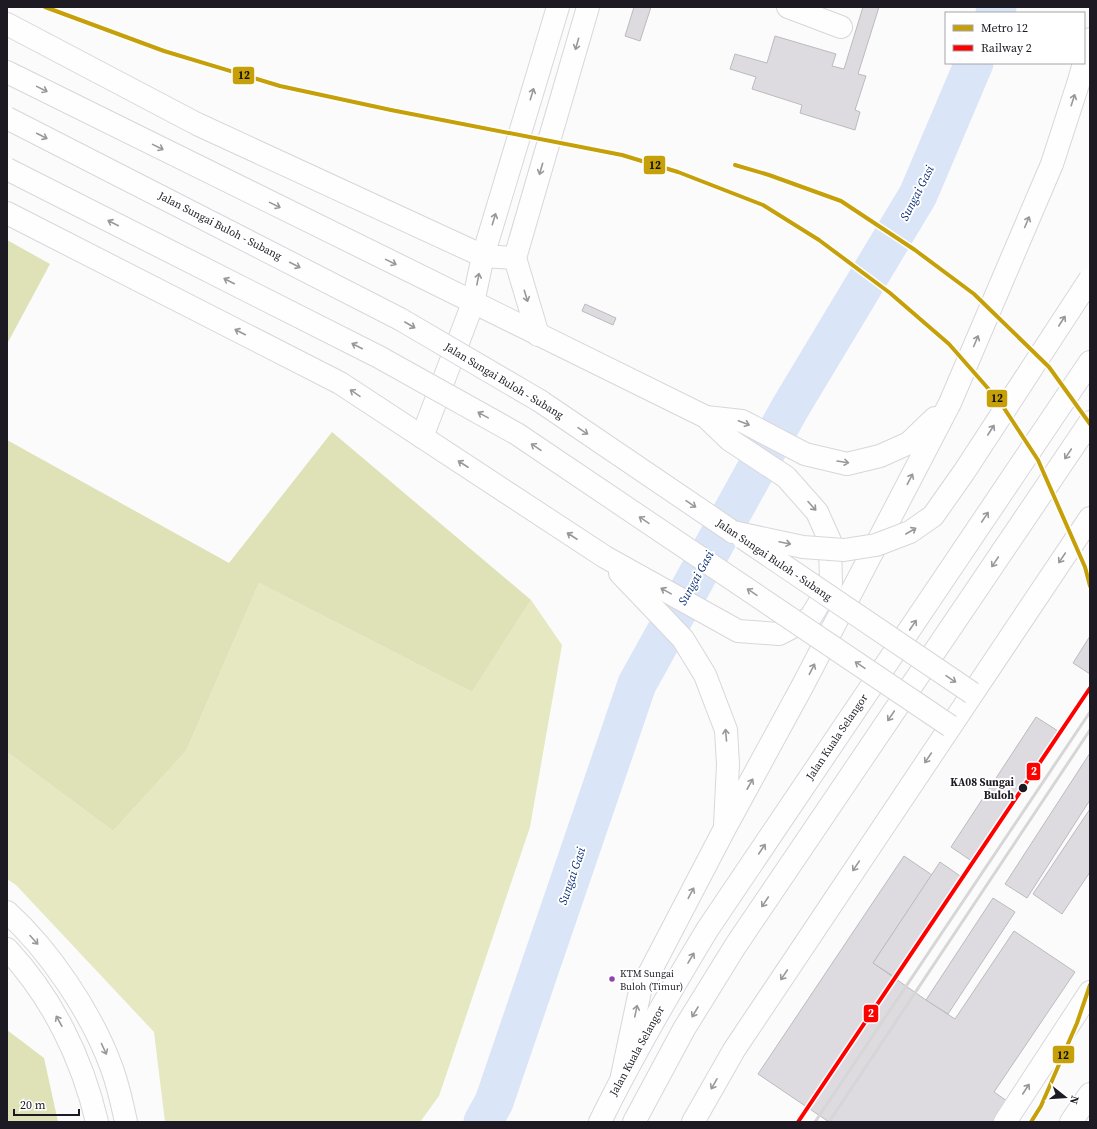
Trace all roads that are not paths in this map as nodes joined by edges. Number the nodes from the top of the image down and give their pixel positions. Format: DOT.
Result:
graph roads {
  1 [pos="558,7"];
  2 [pos="588,7"];
  3 [pos="788,7"];
  4 [pos="7,24"];
  5 [pos="841,27"];
  6 [pos="1090,39"];
  7 [pos="1085,58"];
  8 [pos="1083,64"];
  9 [pos="7,72"];
  10 [pos="7,118"];
  11 [pos="7,169"];
  12 [pos="7,213"];
  13 [pos="483,256"];
  14 [pos="515,258"];
  15 [pos="1090,279"];
  16 [pos="474,303"];
  17 [pos="538,335"];
  18 [pos="1090,362"];
  19 [pos="950,403"];
  20 [pos="706,417"];
  21 [pos="1090,422"];
  22 [pos="422,437"];
  23 [pos="1088,518"];
  24 [pos="733,532"];
  25 [pos="605,557"];
  26 [pos="972,693"];
  27 [pos="950,726"];
  28 [pos="724,830"];
  29 [pos="7,912"];
  30 [pos="7,949"];
  31 [pos="1090,992"];
  32 [pos="622,1076"];
  33 [pos="1090,1094"];
  34 [pos="98,1122"];
  35 [pos="126,1122"];
  36 [pos="600,1122"];
  37 [pos="634,1122"];
  38 [pos="693,1122"];
  39 [pos="1005,1122"];
  40 [pos="1071,1122"];
  13 -- 1 [label="main road, one-way"];
  2 -- 14 [label="main road, one-way"];
  3 -- 5 [label="main road"];
  4 -- 13 [label="main road"];
  6 -- 7 [label="main road"];
  19 -- 8 [label="main road, one-way"];
  9 -- 16 [label="main road, one-way"];
  10 -- 24 [label="main road, Jalan Sungai Buloh - Subang, one-way, bridge"];
  27 -- 11 [label="main road, one-way, bridge"];
  22 -- 12 [label="main road, one-way"];
  13 -- 14 [label="main road"];
  16 -- 13 [label="main road, one-way"];
  14 -- 17 [label="main road, one-way"];
  24 -- 15 [label="main road, one-way, bridge"];
  16 -- 17 [label="main road"];
  16 -- 22 [label="main road"];
  17 -- 20 [label="main road"];
  32 -- 18 [label="main road, Jalan Kuala Selangor, one-way"];
  20 -- 19 [label="main road, one-way"];
  28 -- 19 [label="main road, one-way"];
  20 -- 25 [label="main road, one-way"];
  21 -- 37 [label="main road, one-way"];
  25 -- 22 [label="main road, one-way"];
  23 -- 26 [label="main road, one-way"];
  24 -- 26 [label="main road, Jalan Sungai Buloh - Subang, one-way, bridge"];
  28 -- 25 [label="main road, one-way"];
  26 -- 27 [label="main road"];
  27 -- 38 [label="main road, one-way"];
  32 -- 28 [label="main road, one-way"];
  29 -- 35 [label="main road, one-way"];
  34 -- 30 [label="main road, one-way"];
  39 -- 31 [label="main road, one-way"];
  32 -- 36 [label="main road, Jalan Kuala Selangor"];
  33 -- 40 [label="main road"];
}
